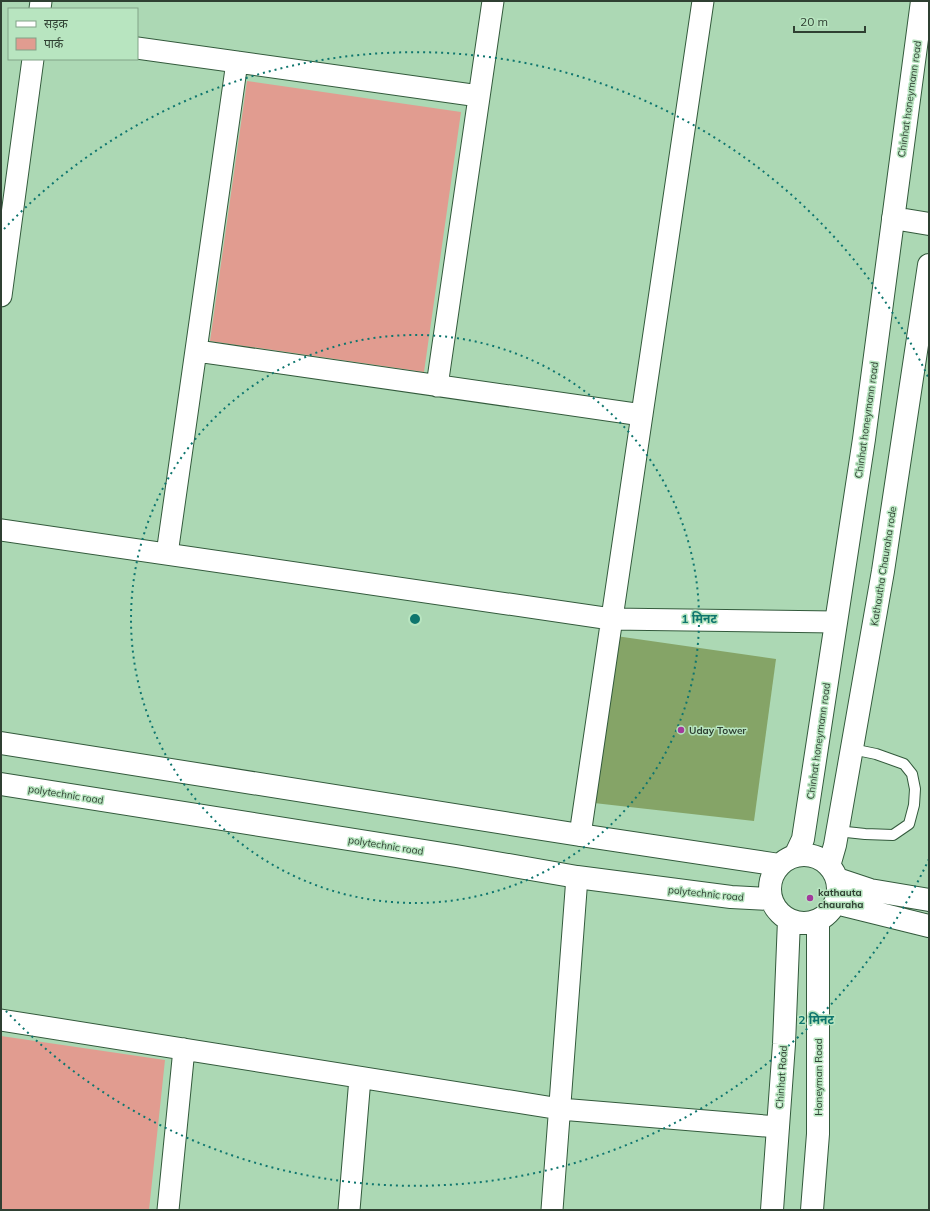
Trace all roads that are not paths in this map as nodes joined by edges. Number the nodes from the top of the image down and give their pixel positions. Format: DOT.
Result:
graph roads {
  1 [pos="493,1"];
  2 [pos="703,1"];
  3 [pos="922,1"];
  4 [pos="138,48"];
  5 [pos="33,60"];
  6 [pos="237,62"];
  7 [pos="479,96"];
  8 [pos="893,218"];
  9 [pos="929,224"];
  10 [pos="929,265"];
  11 [pos="1,296"];
  12 [pos="197,351"];
  13 [pos="437,386"];
  14 [pos="642,415"];
  15 [pos="1,530"];
  16 [pos="167,554"];
  17 [pos="611,619"];
  18 [pos="835,622"];
  19 [pos="1,743"];
  20 [pos="852,748"];
  21 [pos="1,784"];
  22 [pos="837,831"];
  23 [pos="580,835"];
  24 [pos="793,853"];
  25 [pos="833,873"];
  26 [pos="577,877"];
  27 [pos="771,899"];
  28 [pos="929,900"];
  29 [pos="836,903"];
  30 [pos="789,920"];
  31 [pos="818,921"];
  32 [pos="929,926"];
  33 [pos="1,1020"];
  34 [pos="184,1049"];
  35 [pos="360,1078"];
  36 [pos="560,1109"];
  37 [pos="778,1127"];
  38 [pos="168,1210"];
  39 [pos="349,1210"];
  40 [pos="552,1210"];
  41 [pos="772,1210"];
  42 [pos="812,1210"];
  1 -- 7 [label="street"];
  2 -- 14 [label="street"];
  3 -- 8 [label="street, Chinhat honeymann road"];
  4 -- 6 [label="street"];
  5 -- 11 [label="street"];
  6 -- 7 [label="street"];
  6 -- 12 [label="street"];
  7 -- 13 [label="street"];
  8 -- 9 [label="street"];
  8 -- 18 [label="street, Chinhat honeymann road"];
  10 -- 20 [label="street, Kathautha Chauraha rode"];
  12 -- 13 [label="street"];
  12 -- 16 [label="street"];
  13 -- 14 [label="street"];
  14 -- 17 [label="street"];
  15 -- 16 [label="street"];
  16 -- 17 [label="street"];
  17 -- 18 [label="street"];
  17 -- 23 [label="street"];
  18 -- 24 [label="street, Chinhat honeymann road"];
  19 -- 23 [label="street"];
  20 -- 22 [label="street, Kathautha Chauraha rode"];
  20 -- 22 [label="lane"];
  21 -- 26 [label="street, polytechnic road"];
  22 -- 25 [label="street, Kathautha Chauraha rode"];
  23 -- 24 [label="street"];
  24 -- 25 [label="street"];
  24 -- 27 [label="street"];
  25 -- 28 [label="street"];
  25 -- 29 [label="street"];
  26 -- 27 [label="street, polytechnic road"];
  26 -- 36 [label="street"];
  27 -- 30 [label="street"];
  29 -- 31 [label="street"];
  29 -- 32 [label="street"];
  30 -- 31 [label="street"];
  30 -- 37 [label="street, Chinhat Road"];
  31 -- 42 [label="street, Honeyman Road"];
  33 -- 34 [label="street"];
  34 -- 35 [label="street"];
  34 -- 38 [label="street"];
  35 -- 36 [label="street"];
  35 -- 39 [label="street"];
  36 -- 37 [label="street"];
  36 -- 40 [label="street"];
  37 -- 41 [label="street, Chinhat Road"];
}
